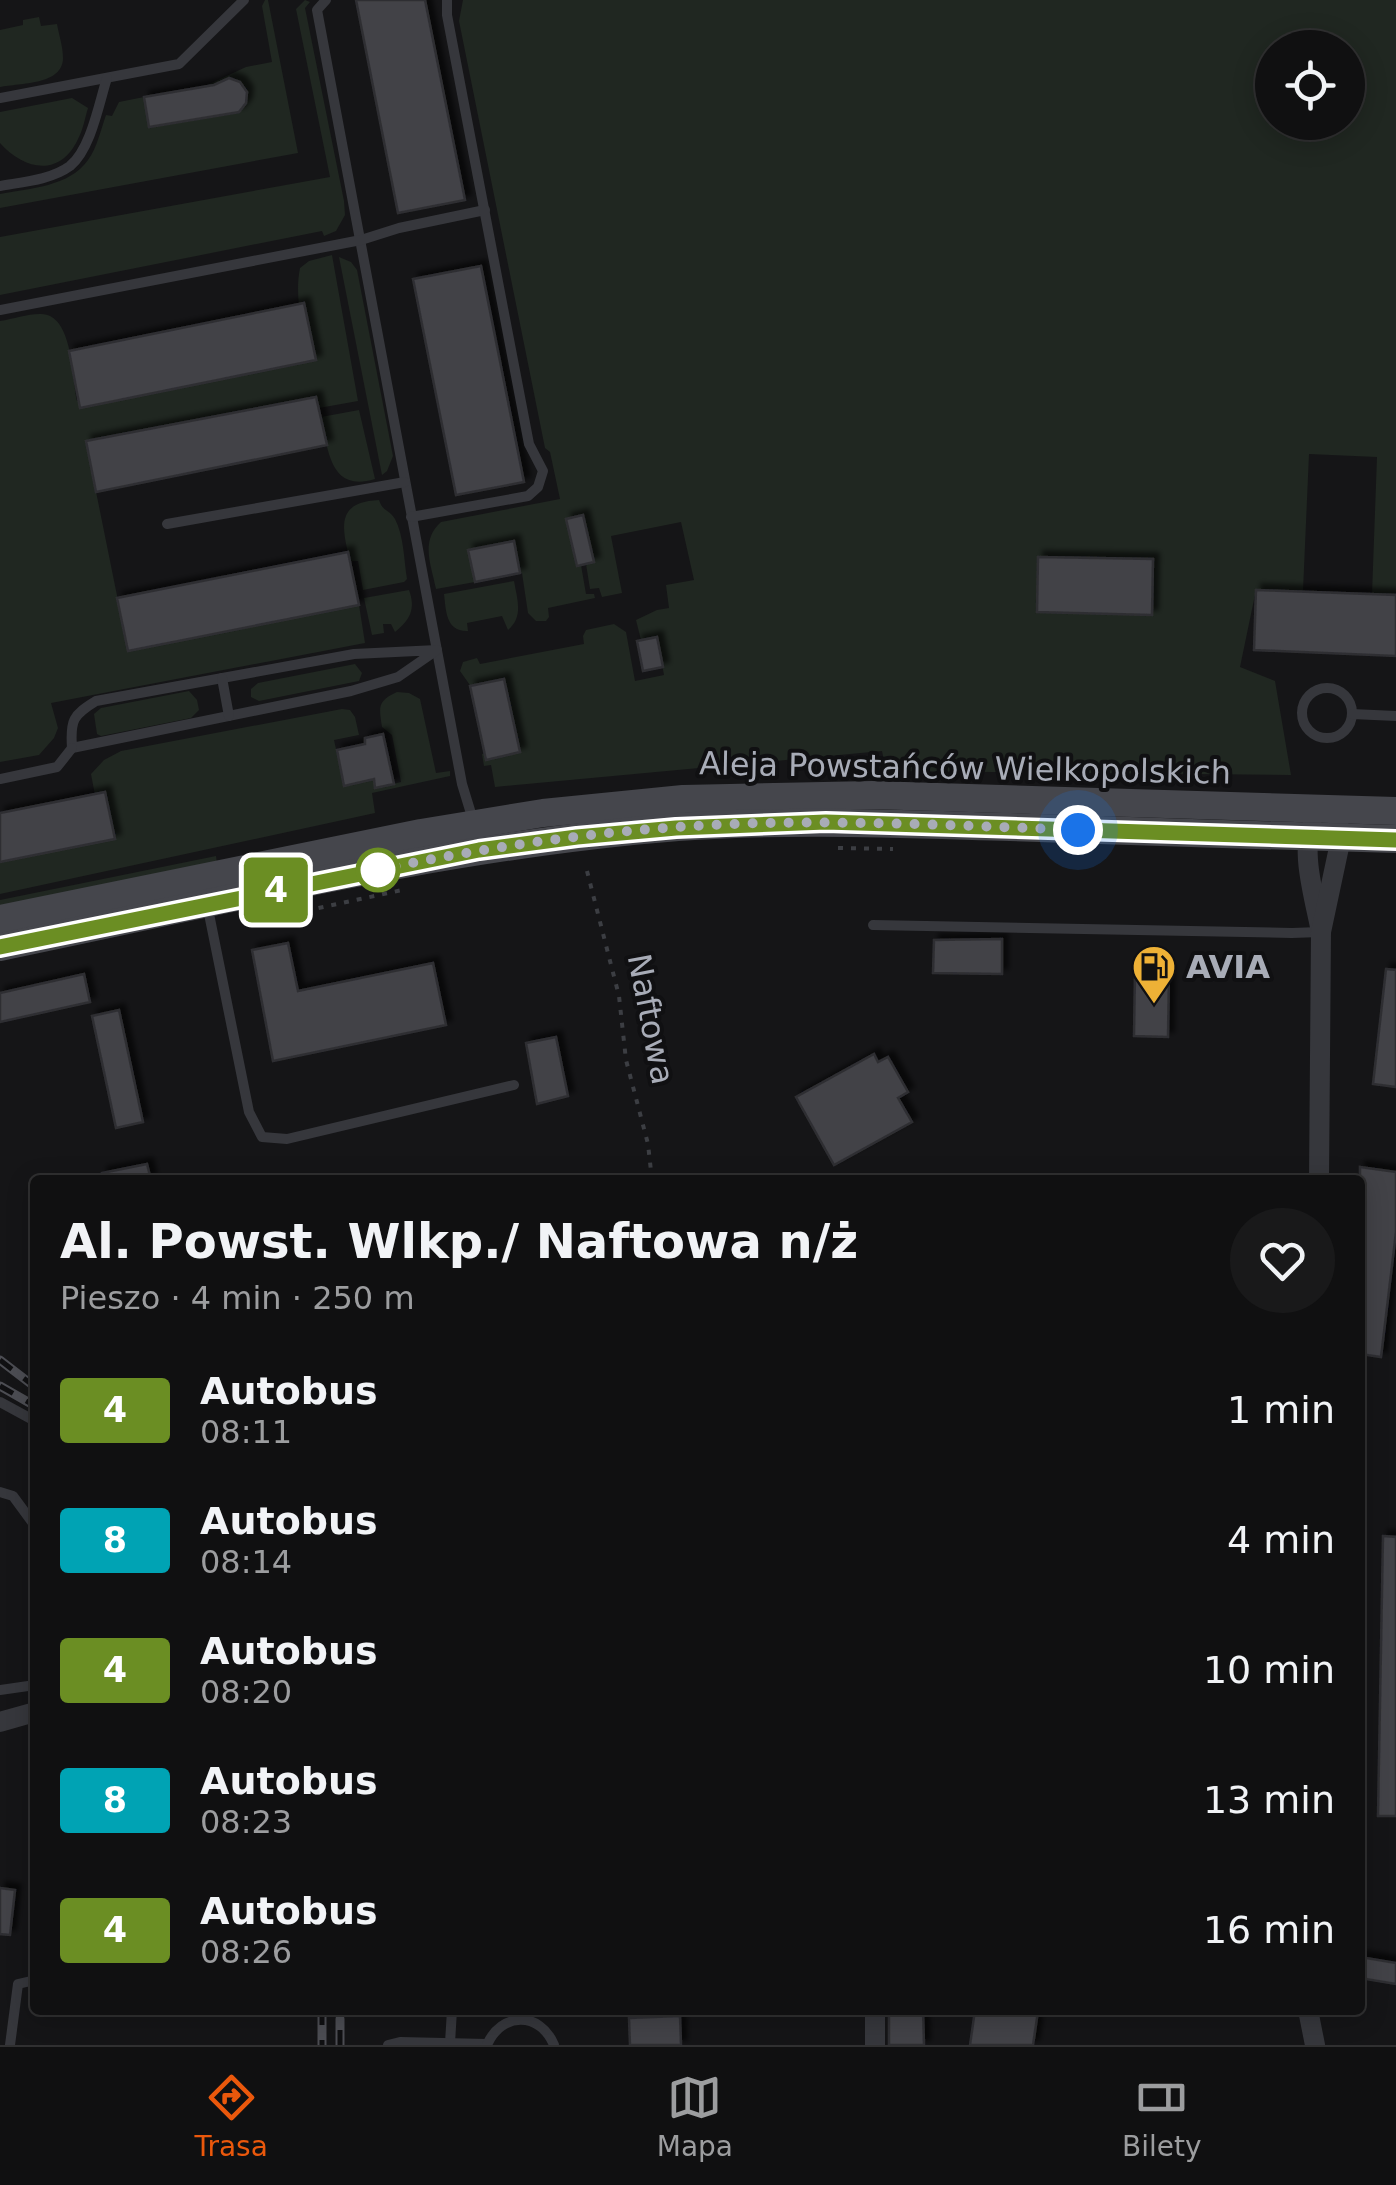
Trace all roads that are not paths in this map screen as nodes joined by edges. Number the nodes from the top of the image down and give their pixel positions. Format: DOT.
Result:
graph roads {
  1 [pos="244,0"];
  2 [pos="326,0"];
  3 [pos="447,0"];
  4 [pos="107,78"];
  5 [pos="0,98"];
  6 [pos="0,186"];
  7 [pos="485,210"];
  8 [pos="361,240"];
  9 [pos="0,310"];
  10 [pos="405,482"];
  11 [pos="411,518"];
  12 [pos="167,524"];
  13 [pos="437,650"];
  14 [pos="222,678"];
  15 [pos="1352,714"];
  16 [pos="228,716"];
  17 [pos="1396,716"];
  18 [pos="72,748"];
  19 [pos="0,779"];
  20 [pos="1326,809"];
  21 [pos="1396,811"];
  22 [pos="1307,836"];
  23 [pos="476,837"];
  24 [pos="1341,838"];
  25 [pos="1396,840"];
  26 [pos="205,891"];
  27 [pos="0,918"];
  28 [pos="873,926"];
  29 [pos="1321,932"];
  30 [pos="0,947"];
  31 [pos="514,1085"];
  32 [pos="1319,1175"];
  33 [pos="0,1402"];
  34 [pos="30,1419"];
  35 [pos="0,1492"];
  36 [pos="30,1519"];
  37 [pos="30,1686"];
  38 [pos="0,1690"];
  39 [pos="30,1713"];
  40 [pos="0,1722"];
  41 [pos="30,1981"];
  42 [pos="452,2015"];
  43 [pos="875,2015"];
  44 [pos="1309,2015"];
  45 [pos="450,2043"];
  46 [pos="487,2044"];
  47 [pos="10,2045"];
  48 [pos="388,2045"];
  49 [pos="554,2045"];
  50 [pos="876,2045"];
  51 [pos="1315,2045"];
  1 -- 4 [label="lane"];
  2 -- 8 [label="lane"];
  3 -- 7 [label="lane"];
  4 -- 5 [label="lane"];
  4 -- 6 [label="lane"];
  7 -- 8 [label="lane"];
  7 -- 11 [label="lane"];
  8 -- 9 [label="lane"];
  8 -- 10 [label="lane"];
  10 -- 11 [label="lane"];
  10 -- 12 [label="lane"];
  11 -- 13 [label="lane"];
  13 -- 14 [label="lane"];
  13 -- 16 [label="lane"];
  13 -- 23 [label="lane"];
  14 -- 16 [label="lane"];
  14 -- 18 [label="lane"];
  15 -- 15 [label="lane"];
  15 -- 17 [label="lane"];
  16 -- 18 [label="lane"];
  18 -- 19 [label="lane"];
  20 -- 21 [label="main road, Aleja Powstańców Wielkopolskich"];
  20 -- 22 [label="street"];
  20 -- 23 [label="main road, Aleja Powstańców Wielkopolskich"];
  20 -- 24 [label="street"];
  22 -- 23 [label="main road, Aleja Powstańców Wielkopolskich"];
  22 -- 24 [label="main road, Aleja Powstańców Wielkopolskich"];
  22 -- 29 [label="street"];
  23 -- 26 [label="main road, Aleja Powstańców Wielkopolskich"];
  24 -- 25 [label="main road, Aleja Powstańców Wielkopolskich"];
  24 -- 29 [label="street"];
  26 -- 27 [label="main road, Aleja Powstańców Wielkopolskich"];
  26 -- 30 [label="main road, Aleja Powstańców Wielkopolskich"];
  26 -- 31 [label="lane"];
  28 -- 29 [label="lane"];
  29 -- 32 [label="street"];
  33 -- 34 [label="lane"];
  35 -- 36 [label="lane"];
  37 -- 38 [label="lane"];
  39 -- 40 [label="street"];
  41 -- 47 [label="lane"];
  42 -- 45 [label="lane"];
  43 -- 50 [label="street"];
  44 -- 51 [label="street"];
  45 -- 46 [label="lane"];
  45 -- 48 [label="lane"];
  46 -- 49 [label="lane"];
}
